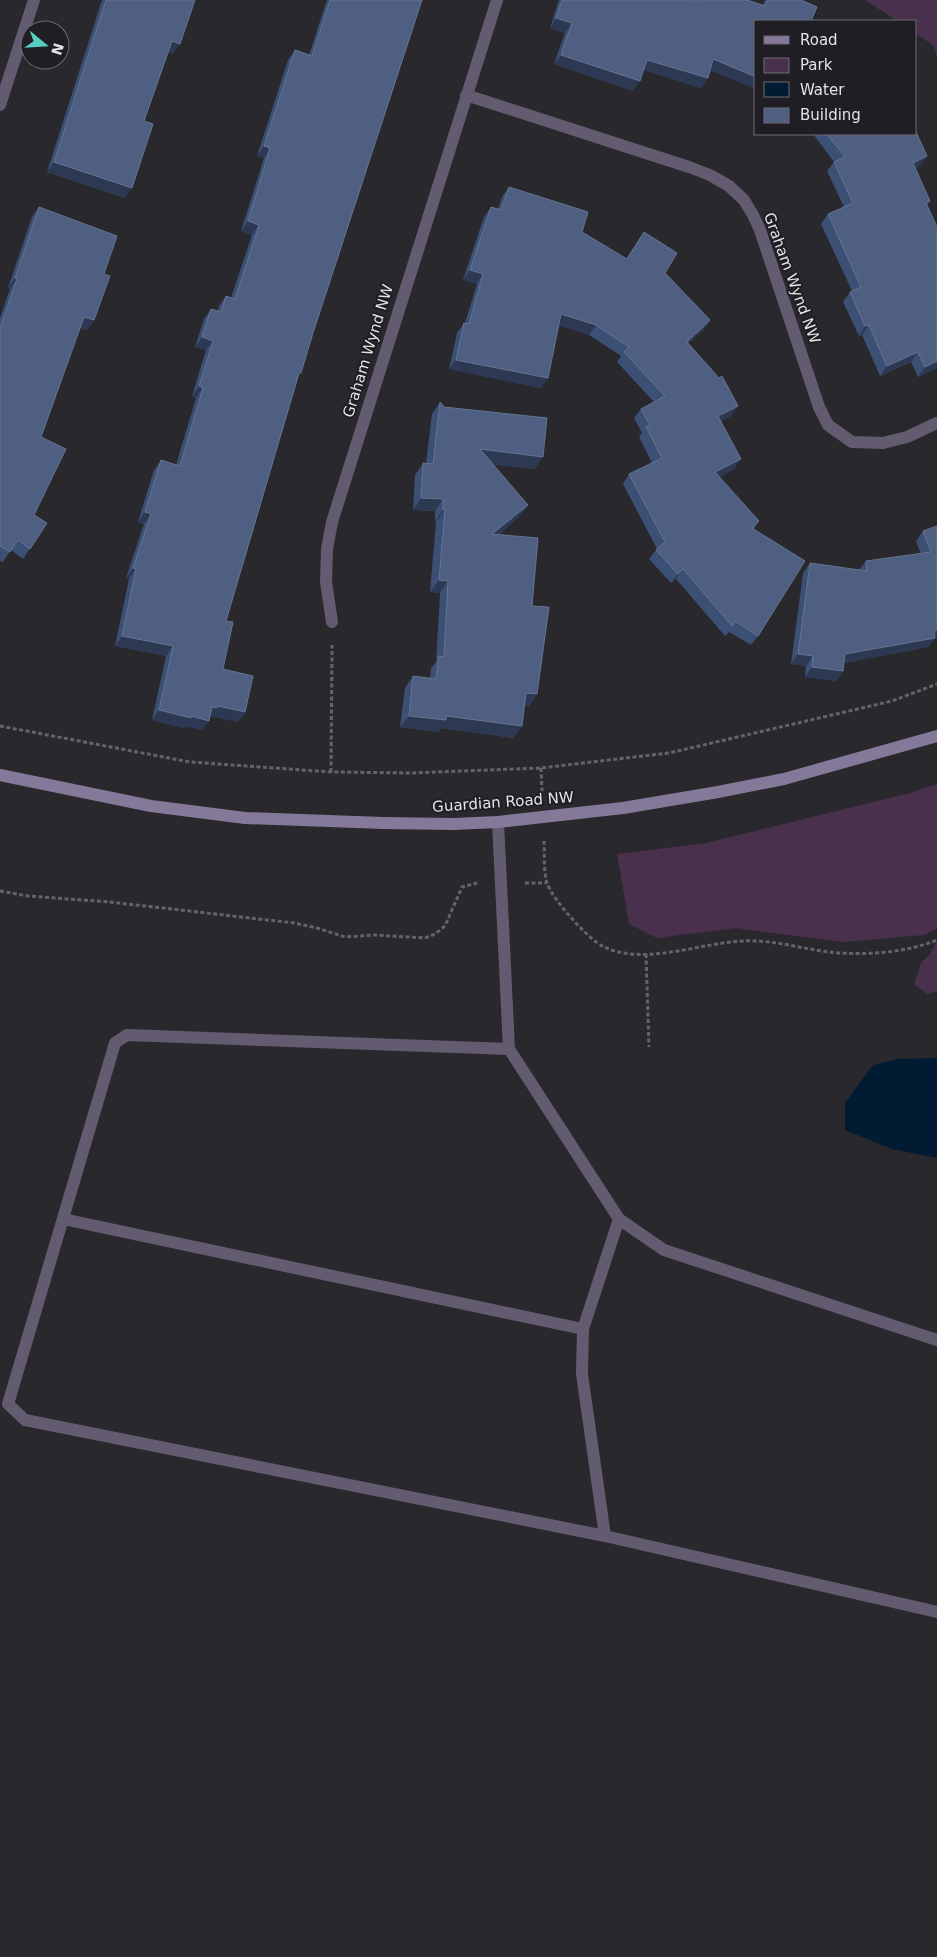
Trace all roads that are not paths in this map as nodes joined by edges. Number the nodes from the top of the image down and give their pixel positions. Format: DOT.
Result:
graph roads {
  1 [pos="34,0"];
  2 [pos="496,0"];
  3 [pos="466,95"];
  4 [pos="0,105"];
  5 [pos="937,423"];
  6 [pos="332,622"];
  7 [pos="937,736"];
  8 [pos="0,775"];
  9 [pos="498,822"];
  10 [pos="509,1049"];
  11 [pos="63,1219"];
  12 [pos="619,1219"];
  13 [pos="583,1329"];
  14 [pos="937,1340"];
  15 [pos="605,1536"];
  16 [pos="937,1612"];
  1 -- 4 [label="street"];
  2 -- 3 [label="street, Graham Wynd NW"];
  3 -- 5 [label="street, Graham Wynd NW"];
  3 -- 6 [label="street, Graham Wynd NW"];
  7 -- 9 [label="main road, Guardian Road NW"];
  8 -- 9 [label="main road, Guardian Road NW"];
  9 -- 10 [label="street"];
  10 -- 11 [label="street"];
  10 -- 12 [label="street"];
  11 -- 13 [label="street"];
  11 -- 15 [label="street"];
  12 -- 13 [label="street"];
  12 -- 14 [label="street"];
  13 -- 15 [label="street"];
  15 -- 16 [label="street"];
}
